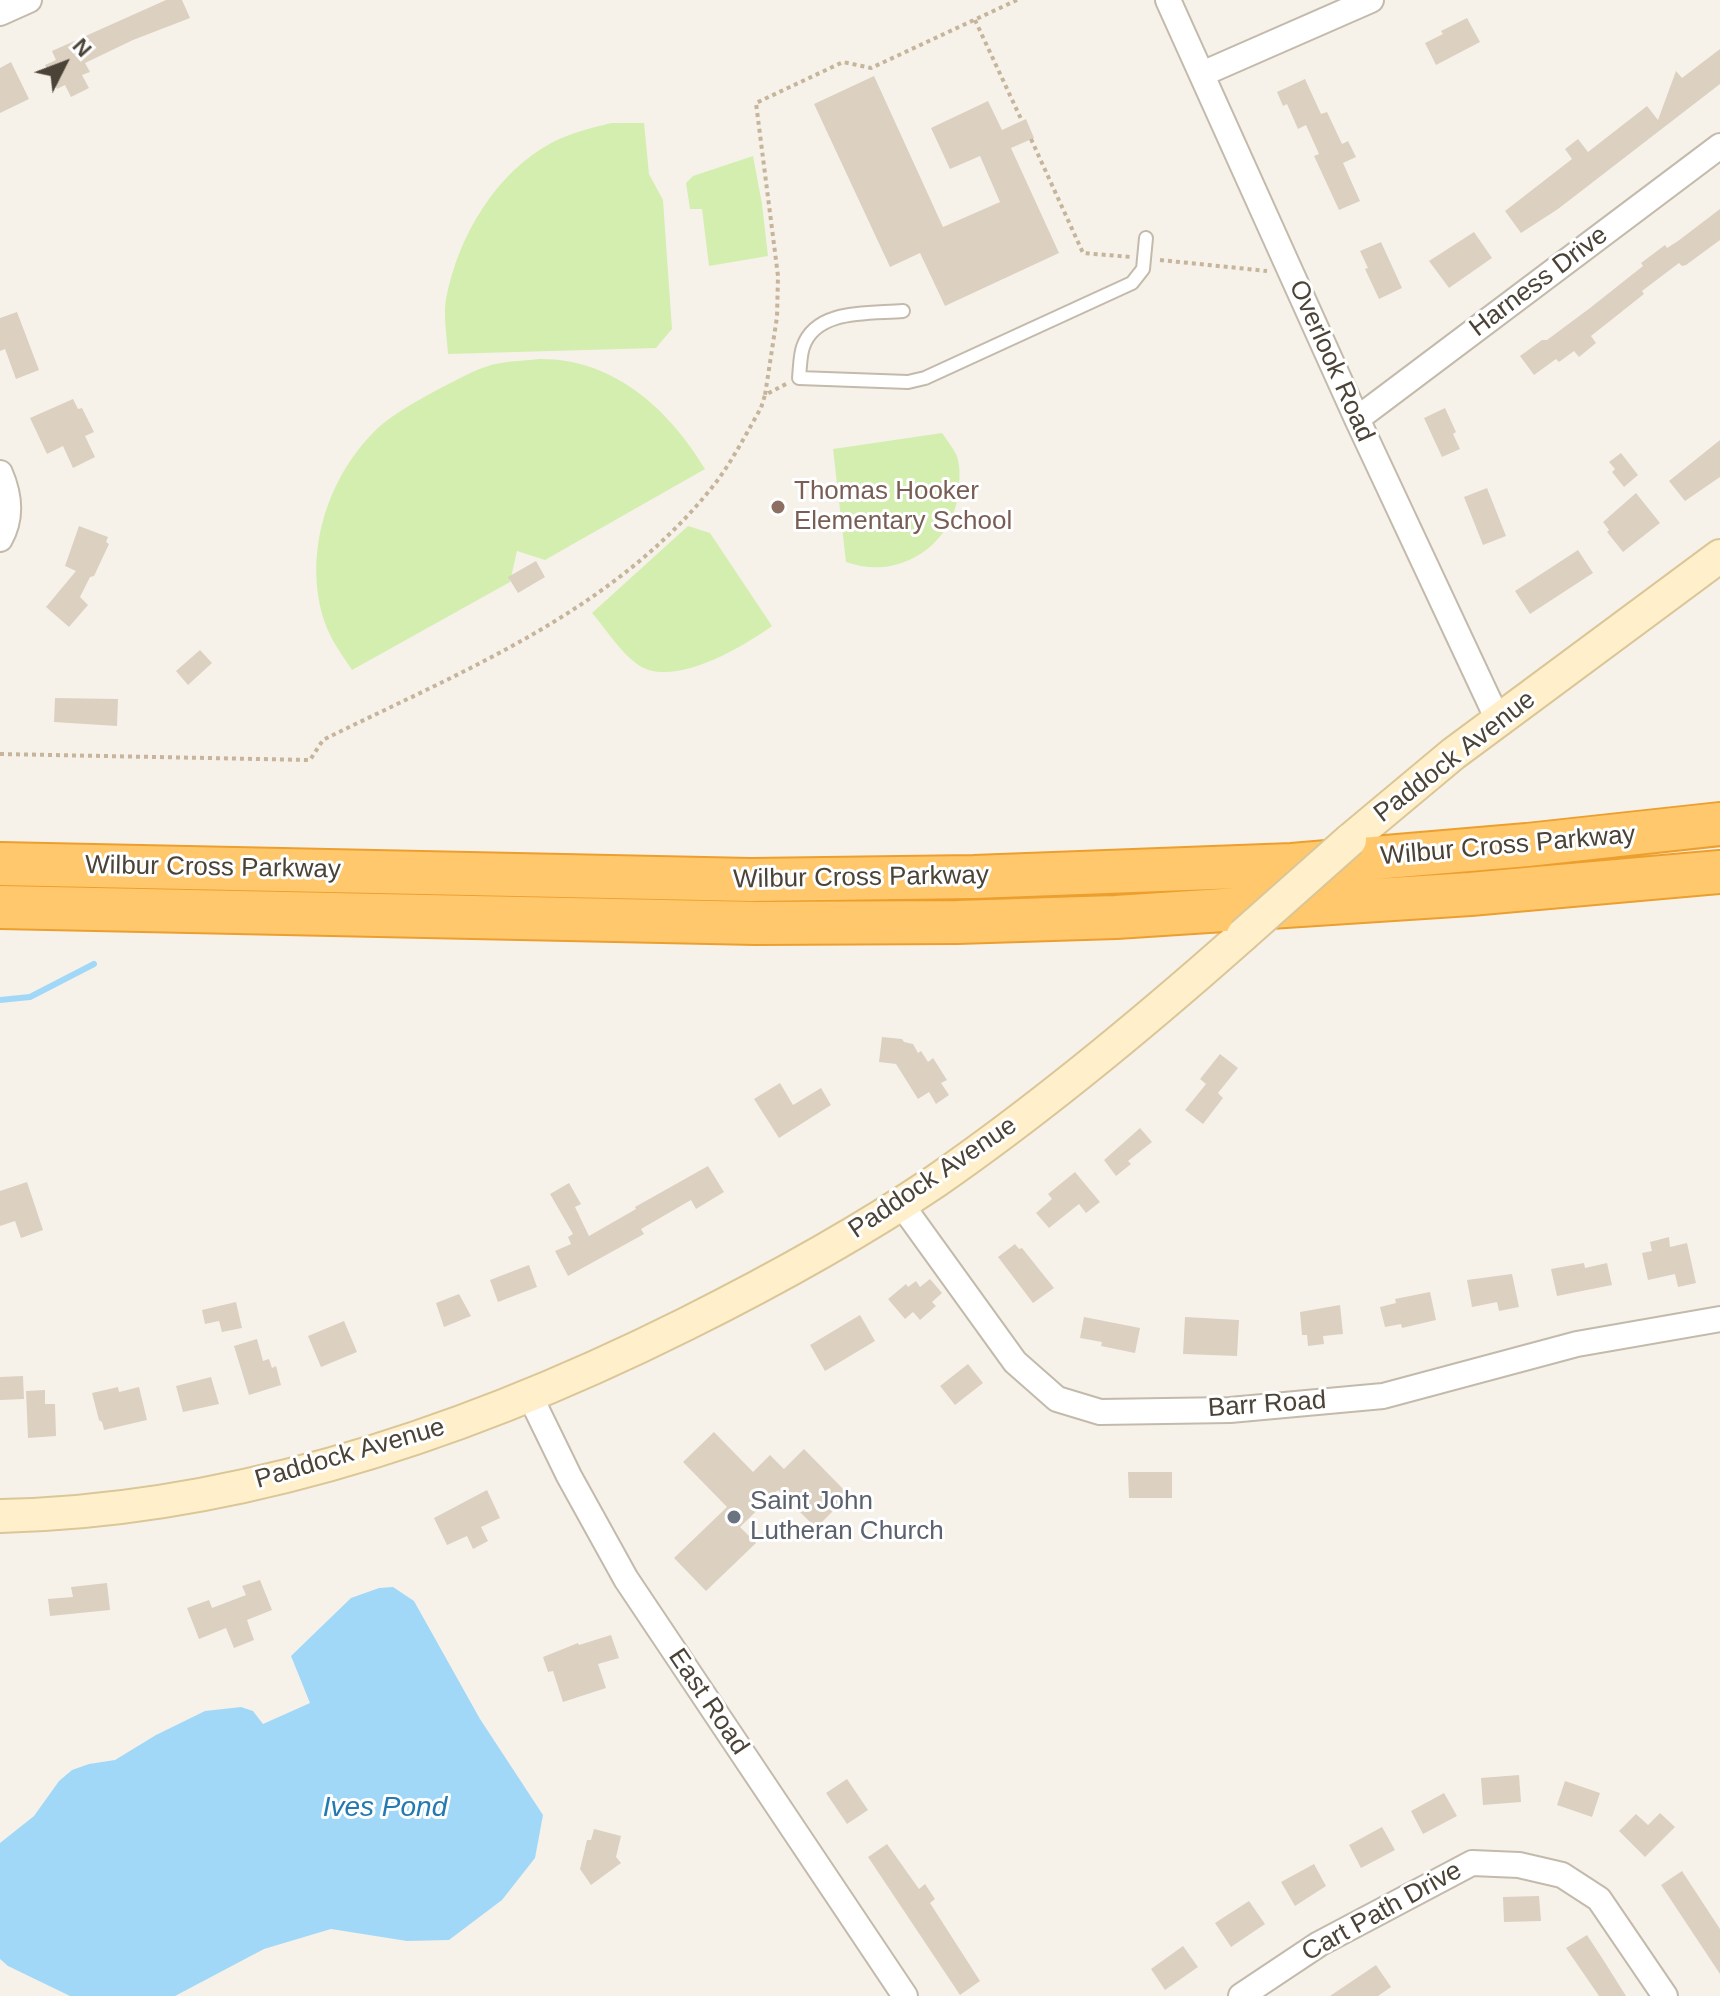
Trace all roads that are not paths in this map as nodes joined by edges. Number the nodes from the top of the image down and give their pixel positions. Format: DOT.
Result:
graph roads {
  1 [pos="29,0"];
  2 [pos="1168,0"];
  3 [pos="1371,0"];
  4 [pos="0,13"];
  5 [pos="1202,74"];
  6 [pos="1720,146"];
  7 [pos="1146,238"];
  8 [pos="903,311"];
  9 [pos="1357,419"];
  10 [pos="0,473"];
  11 [pos="0,539"];
  12 [pos="1720,556"];
  13 [pos="1498,720"];
  14 [pos="1720,824"];
  15 [pos="0,864"];
  16 [pos="1720,872"];
  17 [pos="0,907"];
  18 [pos="901,1204"];
  19 [pos="1720,1319"];
  20 [pos="530,1396"];
  21 [pos="0,1516"];
  22 [pos="1278,1986"];
  23 [pos="905,1996"];
  24 [pos="1241,1996"];
  25 [pos="1665,1996"];
  1 -- 4 [label="street"];
  2 -- 5 [label="street, Overlook Road"];
  3 -- 5 [label="street"];
  5 -- 9 [label="street, Overlook Road"];
  6 -- 9 [label="street, Harness Drive"];
  7 -- 8 [label="lane"];
  9 -- 13 [label="street, Overlook Road"];
  10 -- 11 [label="street"];
  12 -- 13 [label="main road, Paddock Avenue"];
  13 -- 18 [label="main road, Paddock Avenue, bridge"];
  14 -- 15 [label="highway, Wilbur Cross Parkway"];
  16 -- 17 [label="highway, Wilbur Cross Parkway"];
  18 -- 19 [label="street, Barr Road"];
  18 -- 20 [label="main road, Paddock Avenue"];
  20 -- 21 [label="main road, Paddock Avenue"];
  20 -- 23 [label="street, East Road"];
  22 -- 24 [label="street, Cart Path Drive"];
  22 -- 25 [label="street, Cart Path Drive"];
}
